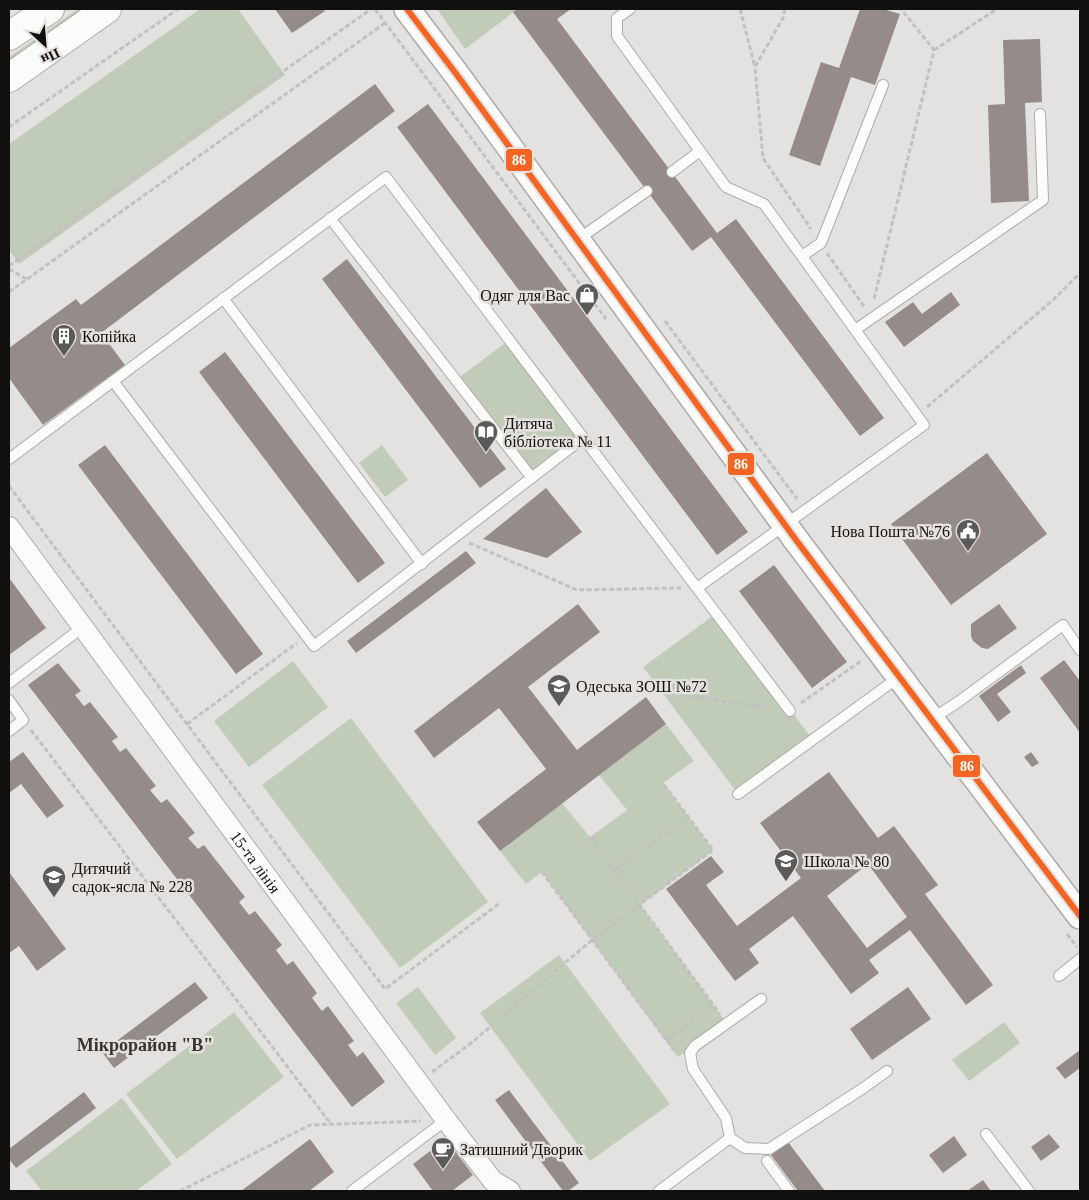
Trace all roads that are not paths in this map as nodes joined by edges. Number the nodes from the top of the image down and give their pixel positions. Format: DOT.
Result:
graph roads {
  1 [pos="50,9"];
  2 [pos="107,9"];
  3 [pos="406,9"];
  4 [pos="630,9"];
  5 [pos="11,30"];
  6 [pos="9,78"];
  7 [pos="883,85"];
  8 [pos="1040,114"];
  9 [pos="700,151"];
  10 [pos="672,172"];
  11 [pos="647,191"];
  12 [pos="330,218"];
  13 [pos="577,240"];
  14 [pos="802,256"];
  15 [pos="223,298"];
  16 [pos="855,330"];
  17 [pos="113,381"];
  18 [pos="584,438"];
  19 [pos="9,459"];
  20 [pos="532,478"];
  21 [pos="785,525"];
  22 [pos="9,527"];
  23 [pos="422,564"];
  24 [pos="697,588"];
  25 [pos="82,627"];
  26 [pos="1080,650"];
  27 [pos="900,677"];
  28 [pos="9,682"];
  29 [pos="9,700"];
  30 [pos="790,711"];
  31 [pos="932,719"];
  32 [pos="9,731"];
  33 [pos="738,794"];
  34 [pos="1080,916"];
  35 [pos="1080,959"];
  36 [pos="1059,976"];
  37 [pos="761,999"];
  38 [pos="887,1070"];
  39 [pos="446,1120"];
  40 [pos="986,1134"];
  41 [pos="730,1138"];
  42 [pos="767,1161"];
  43 [pos="352,1191"];
  44 [pos="510,1191"];
  45 [pos="659,1191"];
  46 [pos="789,1191"];
  47 [pos="1029,1191"];
  1 -- 5 [label="main road"];
  2 -- 6 [label="main road"];
  3 -- 13 [label="street"];
  4 -- 9 [label="lane"];
  7 -- 14 [label="lane"];
  8 -- 16 [label="lane"];
  9 -- 10 [label="lane"];
  9 -- 14 [label="lane"];
  11 -- 13 [label="lane"];
  12 -- 15 [label="lane"];
  12 -- 18 [label="lane"];
  12 -- 20 [label="lane"];
  13 -- 21 [label="street"];
  14 -- 16 [label="lane"];
  15 -- 17 [label="lane"];
  15 -- 23 [label="lane"];
  16 -- 21 [label="lane"];
  17 -- 19 [label="lane"];
  17 -- 23 [label="lane"];
  18 -- 20 [label="lane"];
  18 -- 24 [label="lane"];
  20 -- 23 [label="lane"];
  21 -- 24 [label="lane"];
  21 -- 27 [label="street"];
  22 -- 25 [label="street, 15-та лінія"];
  24 -- 30 [label="lane"];
  25 -- 28 [label="lane"];
  25 -- 39 [label="street, 15-та лінія"];
  26 -- 31 [label="lane"];
  27 -- 31 [label="street"];
  27 -- 33 [label="lane"];
  29 -- 32 [label="lane"];
  31 -- 34 [label="street"];
  35 -- 36 [label="lane"];
  37 -- 41 [label="lane"];
  38 -- 41 [label="lane"];
  39 -- 43 [label="lane"];
  39 -- 44 [label="street, 15-та лінія"];
  40 -- 47 [label="lane"];
  41 -- 45 [label="lane"];
  42 -- 46 [label="lane"];
}
